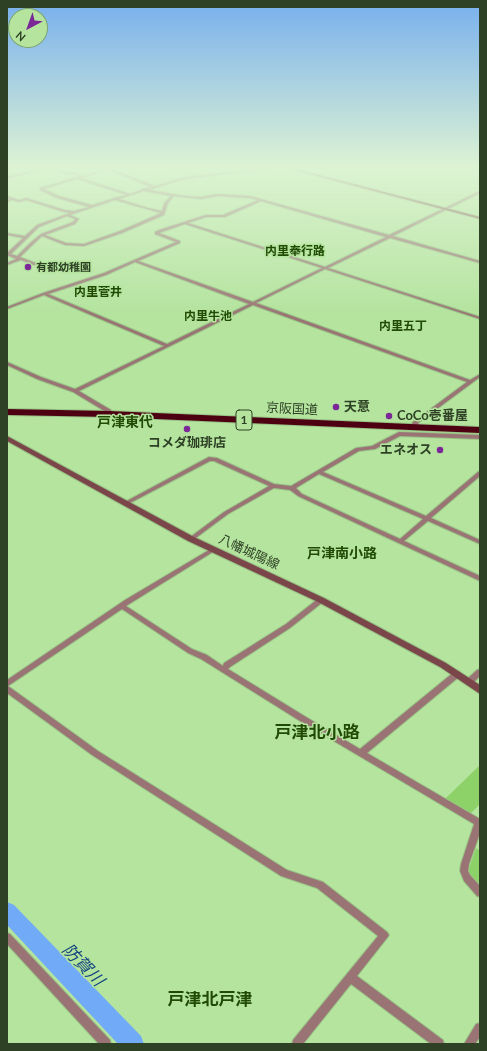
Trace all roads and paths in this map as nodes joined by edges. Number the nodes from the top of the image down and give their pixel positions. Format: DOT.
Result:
graph roads {
  1 [pos="60,217"];
  2 [pos="72,217"];
  3 [pos="156,217"];
  4 [pos="202,217"];
  5 [pos="321,217"];
  6 [pos="430,217"];
  7 [pos="184,222"];
  8 [pos="7,234"];
  9 [pos="42,235"];
  10 [pos="24,237"];
  11 [pos="391,237"];
  12 [pos="7,255"];
  13 [pos="18,258"];
  14 [pos="135,261"];
  15 [pos="480,262"];
  16 [pos="7,264"];
  17 [pos="35,264"];
  18 [pos="327,268"];
  19 [pos="44,294"];
  20 [pos="254,304"];
  21 [pos="7,308"];
  22 [pos="480,318"];
  23 [pos="168,346"];
  24 [pos="7,363"];
  25 [pos="480,375"];
  26 [pos="470,382"];
  27 [pos="75,391"];
  28 [pos="7,412"];
  29 [pos="109,414"];
  30 [pos="7,416"];
  31 [pos="418,428"];
  32 [pos="480,430"];
  33 [pos="480,434"];
  34 [pos="480,437"];
  35 [pos="7,438"];
  36 [pos="320,472"];
  37 [pos="480,473"];
  38 [pos="274,486"];
  39 [pos="292,488"];
  40 [pos="126,503"];
  41 [pos="427,518"];
  42 [pos="191,539"];
  43 [pos="400,542"];
  44 [pos="480,542"];
  45 [pos="214,549"];
  46 [pos="480,579"];
  47 [pos="321,600"];
  48 [pos="122,606"];
  49 [pos="224,670"];
  50 [pos="480,672"];
  51 [pos="457,674"];
  52 [pos="469,682"];
  53 [pos="7,684"];
  54 [pos="7,689"];
  55 [pos="480,690"];
  56 [pos="362,753"];
  57 [pos="480,893"];
  58 [pos="7,937"];
  59 [pos="350,977"];
  60 [pos="480,1028"];
  61 [pos="106,1044"];
  62 [pos="297,1044"];
  63 [pos="439,1044"];
  64 [pos="469,1044"];
  1 -- 10 [label="street"];
  2 -- 9 [label="street"];
  3 -- 9 [label="street"];
  4 -- 7 [label="street"];
  5 -- 11 [label="street"];
  6 -- 11 [label="street"];
  7 -- 14 [label="street"];
  7 -- 18 [label="street"];
  8 -- 10 [label="street"];
  9 -- 13 [label="street"];
  10 -- 12 [label="street"];
  11 -- 15 [label="street"];
  11 -- 18 [label="street"];
  12 -- 13 [label="street"];
  13 -- 16 [label="street"];
  13 -- 17 [label="street"];
  14 -- 19 [label="street"];
  14 -- 20 [label="street"];
  18 -- 20 [label="street"];
  18 -- 22 [label="street"];
  19 -- 21 [label="street"];
  19 -- 23 [label="street"];
  20 -- 23 [label="street"];
  20 -- 26 [label="street"];
  23 -- 27 [label="street"];
  24 -- 27 [label="street"];
  25 -- 26 [label="street"];
  26 -- 31 [label="street"];
  27 -- 29 [label="street"];
  28 -- 29 [label="highway, 京阪国道 / 1"];
  29 -- 31 [label="highway, 京阪国道 / 1"];
  30 -- 33 [label="highway, 京阪国道 / 1"];
  31 -- 32 [label="highway, 京阪国道 / 1"];
  34 -- 36 [label="street"];
  35 -- 40 [label="main road, 八幡城陽線"];
  36 -- 39 [label="street"];
  36 -- 41 [label="street"];
  37 -- 41 [label="street"];
  38 -- 39 [label="street"];
  38 -- 40 [label="street"];
  38 -- 42 [label="street"];
  39 -- 43 [label="street"];
  40 -- 42 [label="main road, 八幡城陽線"];
  41 -- 43 [label="street"];
  41 -- 44 [label="street"];
  42 -- 45 [label="main road, 八幡城陽線"];
  43 -- 46 [label="street"];
  45 -- 47 [label="main road, 八幡城陽線"];
  45 -- 48 [label="street"];
  47 -- 49 [label="street"];
  47 -- 51 [label="main road, 八幡城陽線"];
  48 -- 49 [label="street"];
  48 -- 53 [label="street"];
  49 -- 56 [label="street"];
  50 -- 52 [label="street"];
  51 -- 52 [label="main road, 八幡城陽線"];
  51 -- 56 [label="street"];
  52 -- 55 [label="main road, 八幡城陽線"];
  54 -- 59 [label="street"];
  56 -- 57 [label="street"];
  58 -- 61 [label="street"];
  59 -- 62 [label="street"];
  59 -- 63 [label="street"];
  60 -- 64 [label="street"];
}
